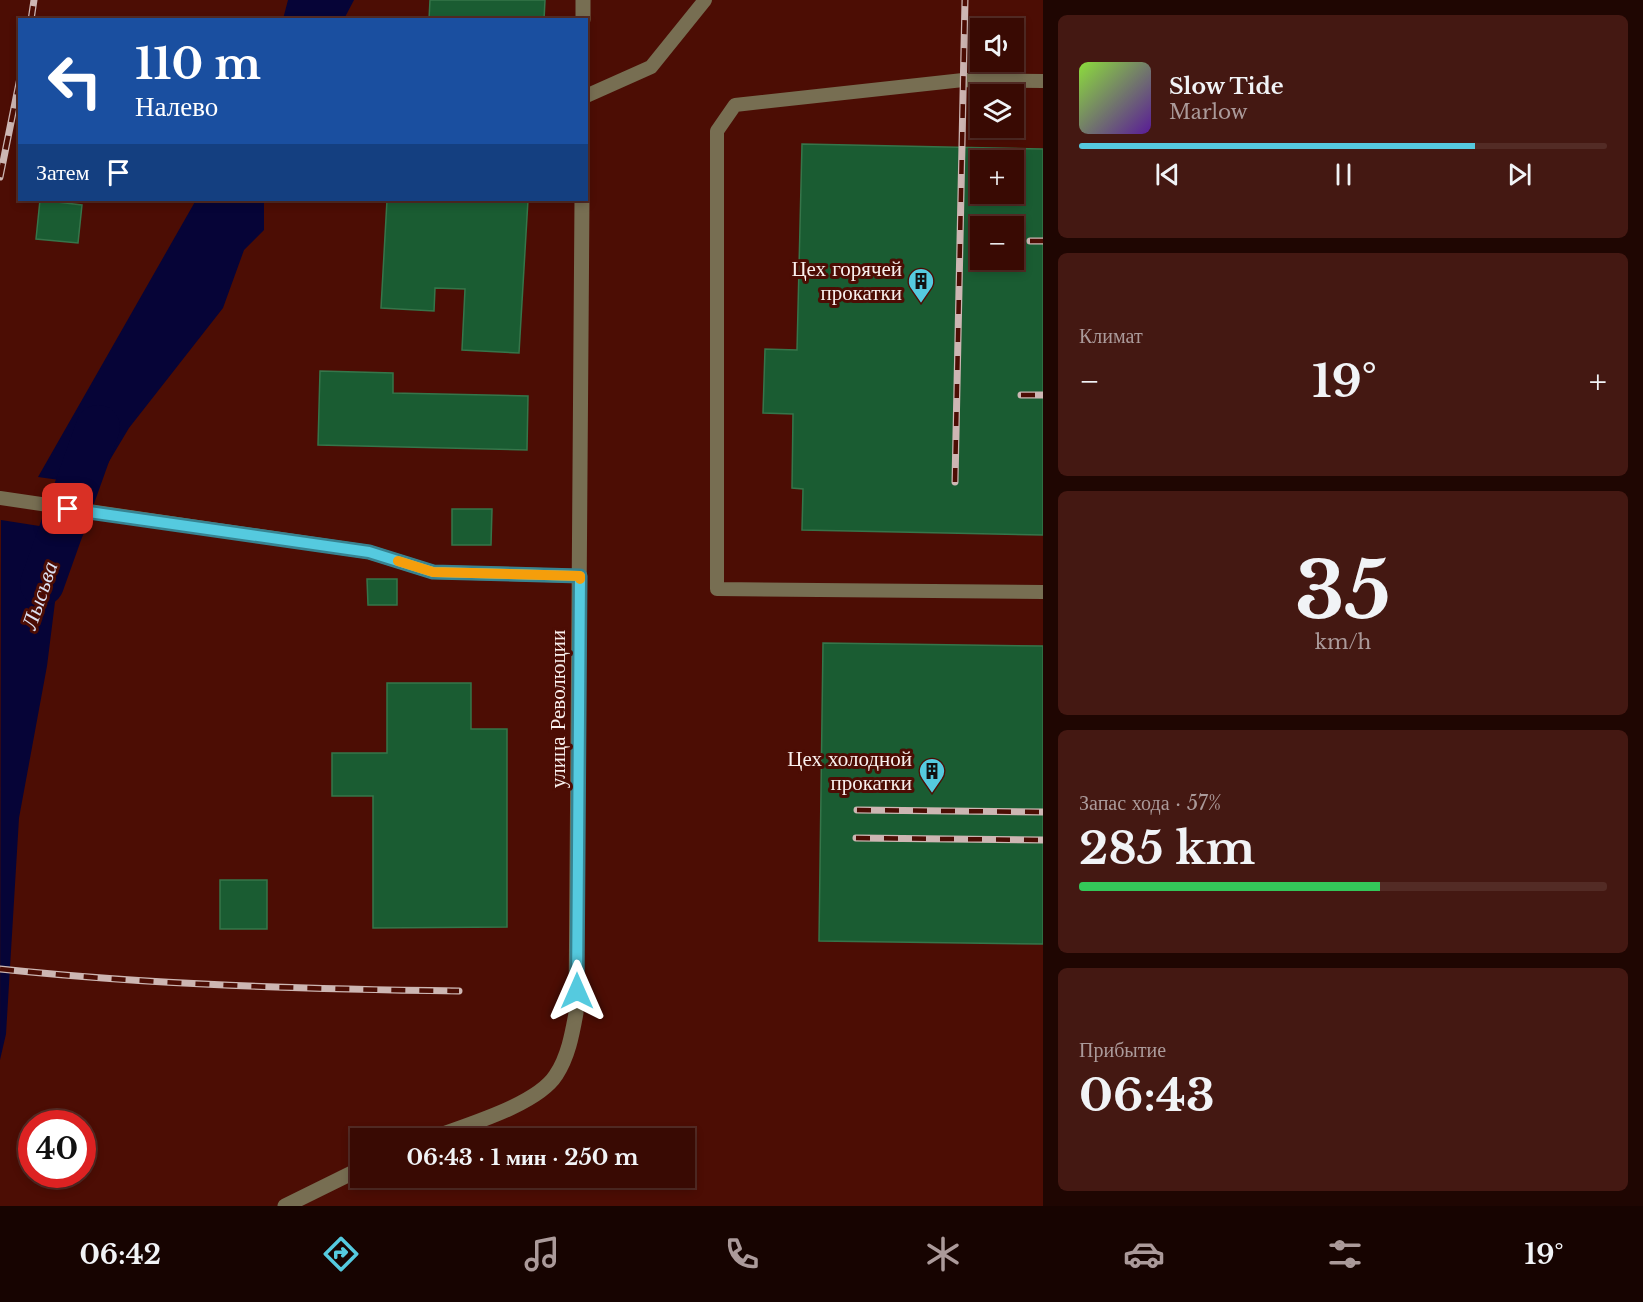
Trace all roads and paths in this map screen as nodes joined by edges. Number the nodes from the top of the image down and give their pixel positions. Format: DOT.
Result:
graph roads {
  1 [pos="583,0"];
  2 [pos="705,0"];
  3 [pos="583,18"];
  4 [pos="1043,81"];
  5 [pos="588,95"];
  6 [pos="582,201"];
  7 [pos="1,499"];
  8 [pos="580,576"];
  9 [pos="1043,592"];
  10 [pos="456,1128"];
  11 [pos="350,1174"];
  12 [pos="285,1206"];
  1 -- 3 [label="street"];
  2 -- 5 [label="lane"];
  4 -- 9 [label="lane"];
  6 -- 8 [label="street, улица Революции"];
  7 -- 8 [label="lane"];
  8 -- 10 [label="street, улица Революции"];
  11 -- 12 [label="street"];
}
